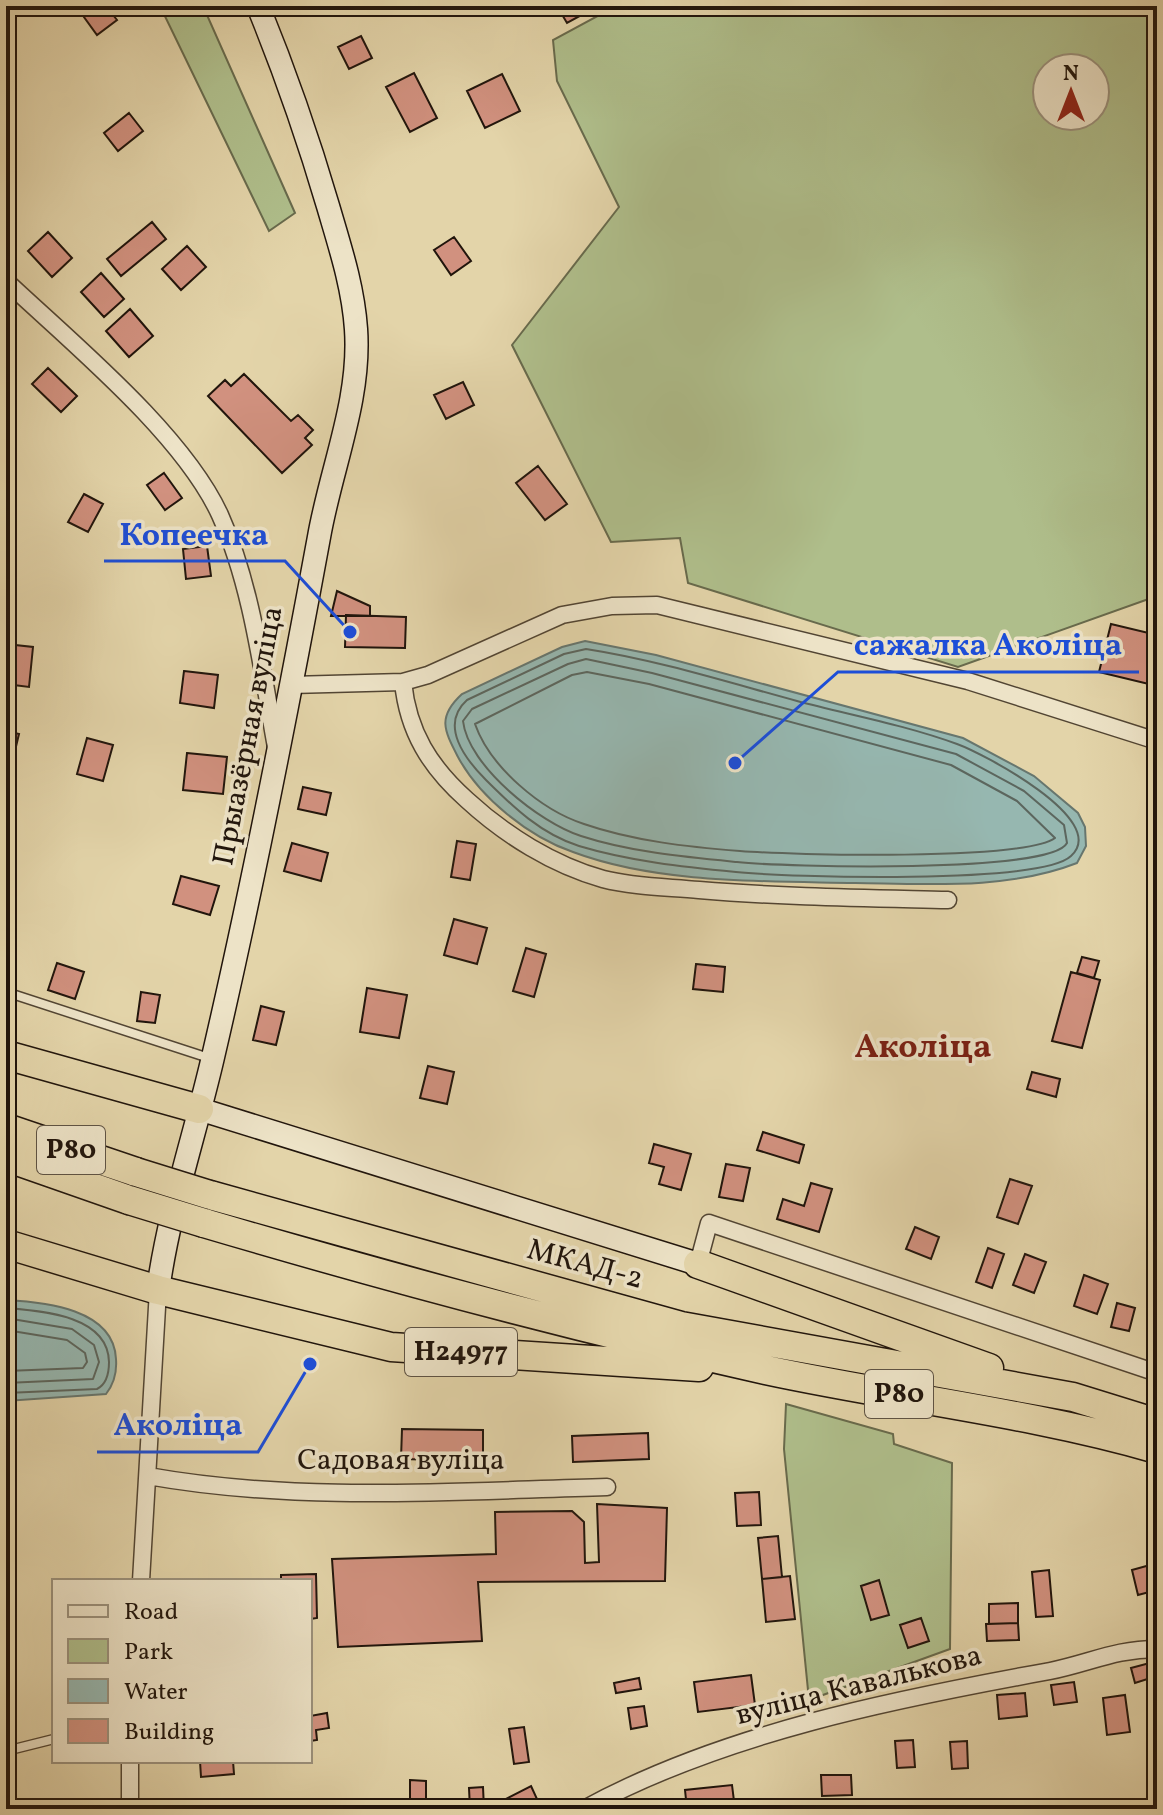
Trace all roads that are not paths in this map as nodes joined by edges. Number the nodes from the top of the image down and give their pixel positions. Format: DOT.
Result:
graph roads {
  1 [pos="258,6"];
  2 [pos="6,281"];
  3 [pos="403,682"];
  4 [pos="291,685"];
  5 [pos="1157,741"];
  6 [pos="277,752"];
  7 [pos="948,900"];
  8 [pos="6,992"];
  9 [pos="6,1055"];
  10 [pos="213,1059"];
  11 [pos="199,1109"];
  12 [pos="6,1128"];
  13 [pos="6,1157"];
  14 [pos="207,1209"];
  15 [pos="6,1244"];
  16 [pos="698,1264"];
  17 [pos="158,1290"];
  18 [pos="769,1371"];
  19 [pos="1157,1373"];
  20 [pos="1073,1397"];
  21 [pos="1157,1423"];
  22 [pos="1157,1449"];
  23 [pos="148,1476"];
  24 [pos="607,1487"];
  25 [pos="141,1579"];
  26 [pos="1157,1649"];
  27 [pos="52,1740"];
  28 [pos="6,1751"];
  29 [pos="130,1763"];
  30 [pos="130,1809"];
  31 [pos="584,1809"];
  1 -- 4 [label="street, Прыазёрная вуліца"];
  2 -- 6 [label="street"];
  3 -- 4 [label="street"];
  3 -- 5 [label="street"];
  3 -- 7 [label="street"];
  4 -- 6 [label="street, Прыазёрная вуліца"];
  6 -- 10 [label="street, Прыазёрная вуліца"];
  8 -- 10 [label="lane"];
  9 -- 11 [label="highway"];
  10 -- 11 [label="street, Прыазёрная вуліца"];
  11 -- 16 [label="street"];
  11 -- 17 [label="street, Прыазёрная вуліца"];
  12 -- 14 [label="highway, МКАД-2 / Р80, bridge"];
  13 -- 14 [label="highway, Р80, bridge"];
  14 -- 18 [label="highway, Р80"];
  14 -- 20 [label="highway, МКАД-2 / Р80"];
  15 -- 17 [label="highway, Н24977"];
  16 -- 19 [label="street"];
  16 -- 20 [label="highway"];
  17 -- 18 [label="highway, Н24977"];
  17 -- 23 [label="street"];
  18 -- 22 [label="highway, Р80"];
  20 -- 21 [label="highway, МКАД-2 / Р80"];
  23 -- 24 [label="street, Садовая вуліца"];
  23 -- 25 [label="street"];
  26 -- 31 [label="street, вуліца Кавалькова"];
  27 -- 28 [label="lane"];
  29 -- 30 [label="street"];
}
